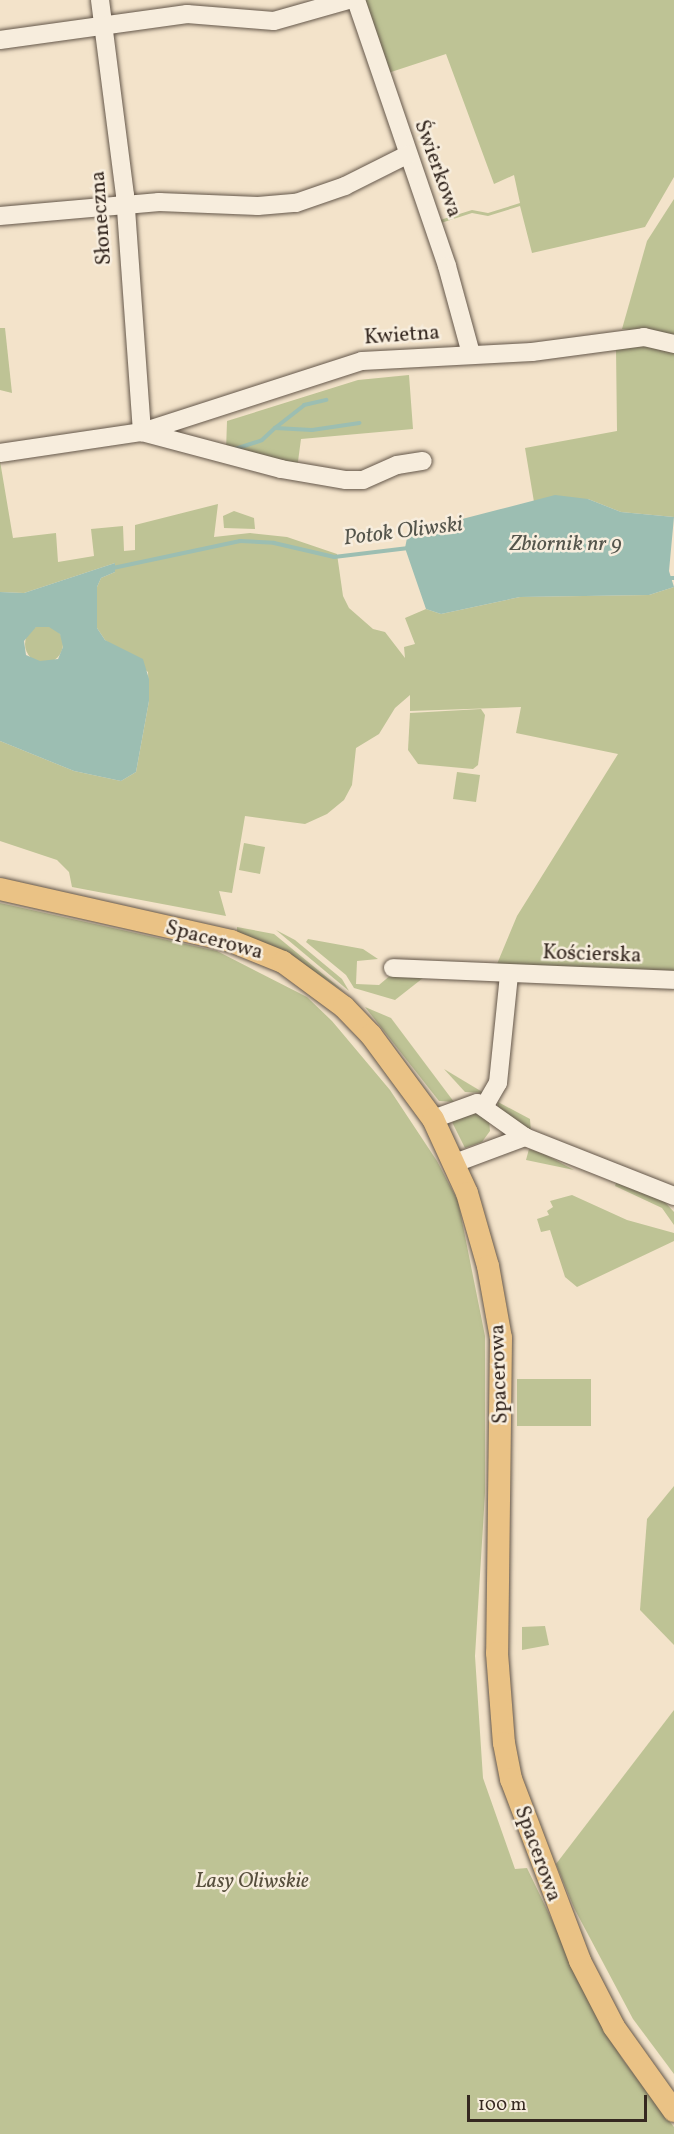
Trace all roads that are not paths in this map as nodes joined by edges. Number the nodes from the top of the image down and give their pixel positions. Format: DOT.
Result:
graph roads {
  1 [pos="100,0"];
  2 [pos="348,0"];
  3 [pos="356,0"];
  4 [pos="104,26"];
  5 [pos="0,40"];
  6 [pos="407,155"];
  7 [pos="125,204"];
  8 [pos="0,216"];
  9 [pos="674,344"];
  10 [pos="471,354"];
  11 [pos="142,432"];
  12 [pos="0,453"];
  13 [pos="423,461"];
  14 [pos="0,889"];
  15 [pos="393,968"];
  16 [pos="509,974"];
  17 [pos="674,980"];
  18 [pos="484,1107"];
  19 [pos="433,1119"];
  20 [pos="498,1119"];
  21 [pos="525,1137"];
  22 [pos="491,1147"];
  23 [pos="455,1163"];
  24 [pos="672,1197"];
  25 [pos="674,2111"];
  1 -- 4 [label="street, Słoneczna"];
  2 -- 4 [label="street"];
  3 -- 6 [label="street, Świerkowa"];
  4 -- 5 [label="street"];
  4 -- 7 [label="street, Słoneczna"];
  6 -- 7 [label="street"];
  6 -- 10 [label="street, Świerkowa"];
  7 -- 8 [label="street"];
  7 -- 11 [label="street, Słoneczna"];
  9 -- 10 [label="street, Kwietna"];
  10 -- 11 [label="street, Kwietna"];
  11 -- 12 [label="street, Kwietna"];
  11 -- 13 [label="street, Kwietna"];
  14 -- 19 [label="main road, Spacerowa"];
  15 -- 16 [label="street, Kościerska"];
  16 -- 17 [label="street, Kościerska"];
  16 -- 18 [label="street"];
  18 -- 19 [label="street"];
  18 -- 20 [label="street"];
  19 -- 23 [label="main road, Spacerowa"];
  20 -- 21 [label="street"];
  20 -- 22 [label="street"];
  21 -- 22 [label="street"];
  21 -- 24 [label="street"];
  22 -- 23 [label="street"];
  23 -- 25 [label="main road, Spacerowa"];
}
